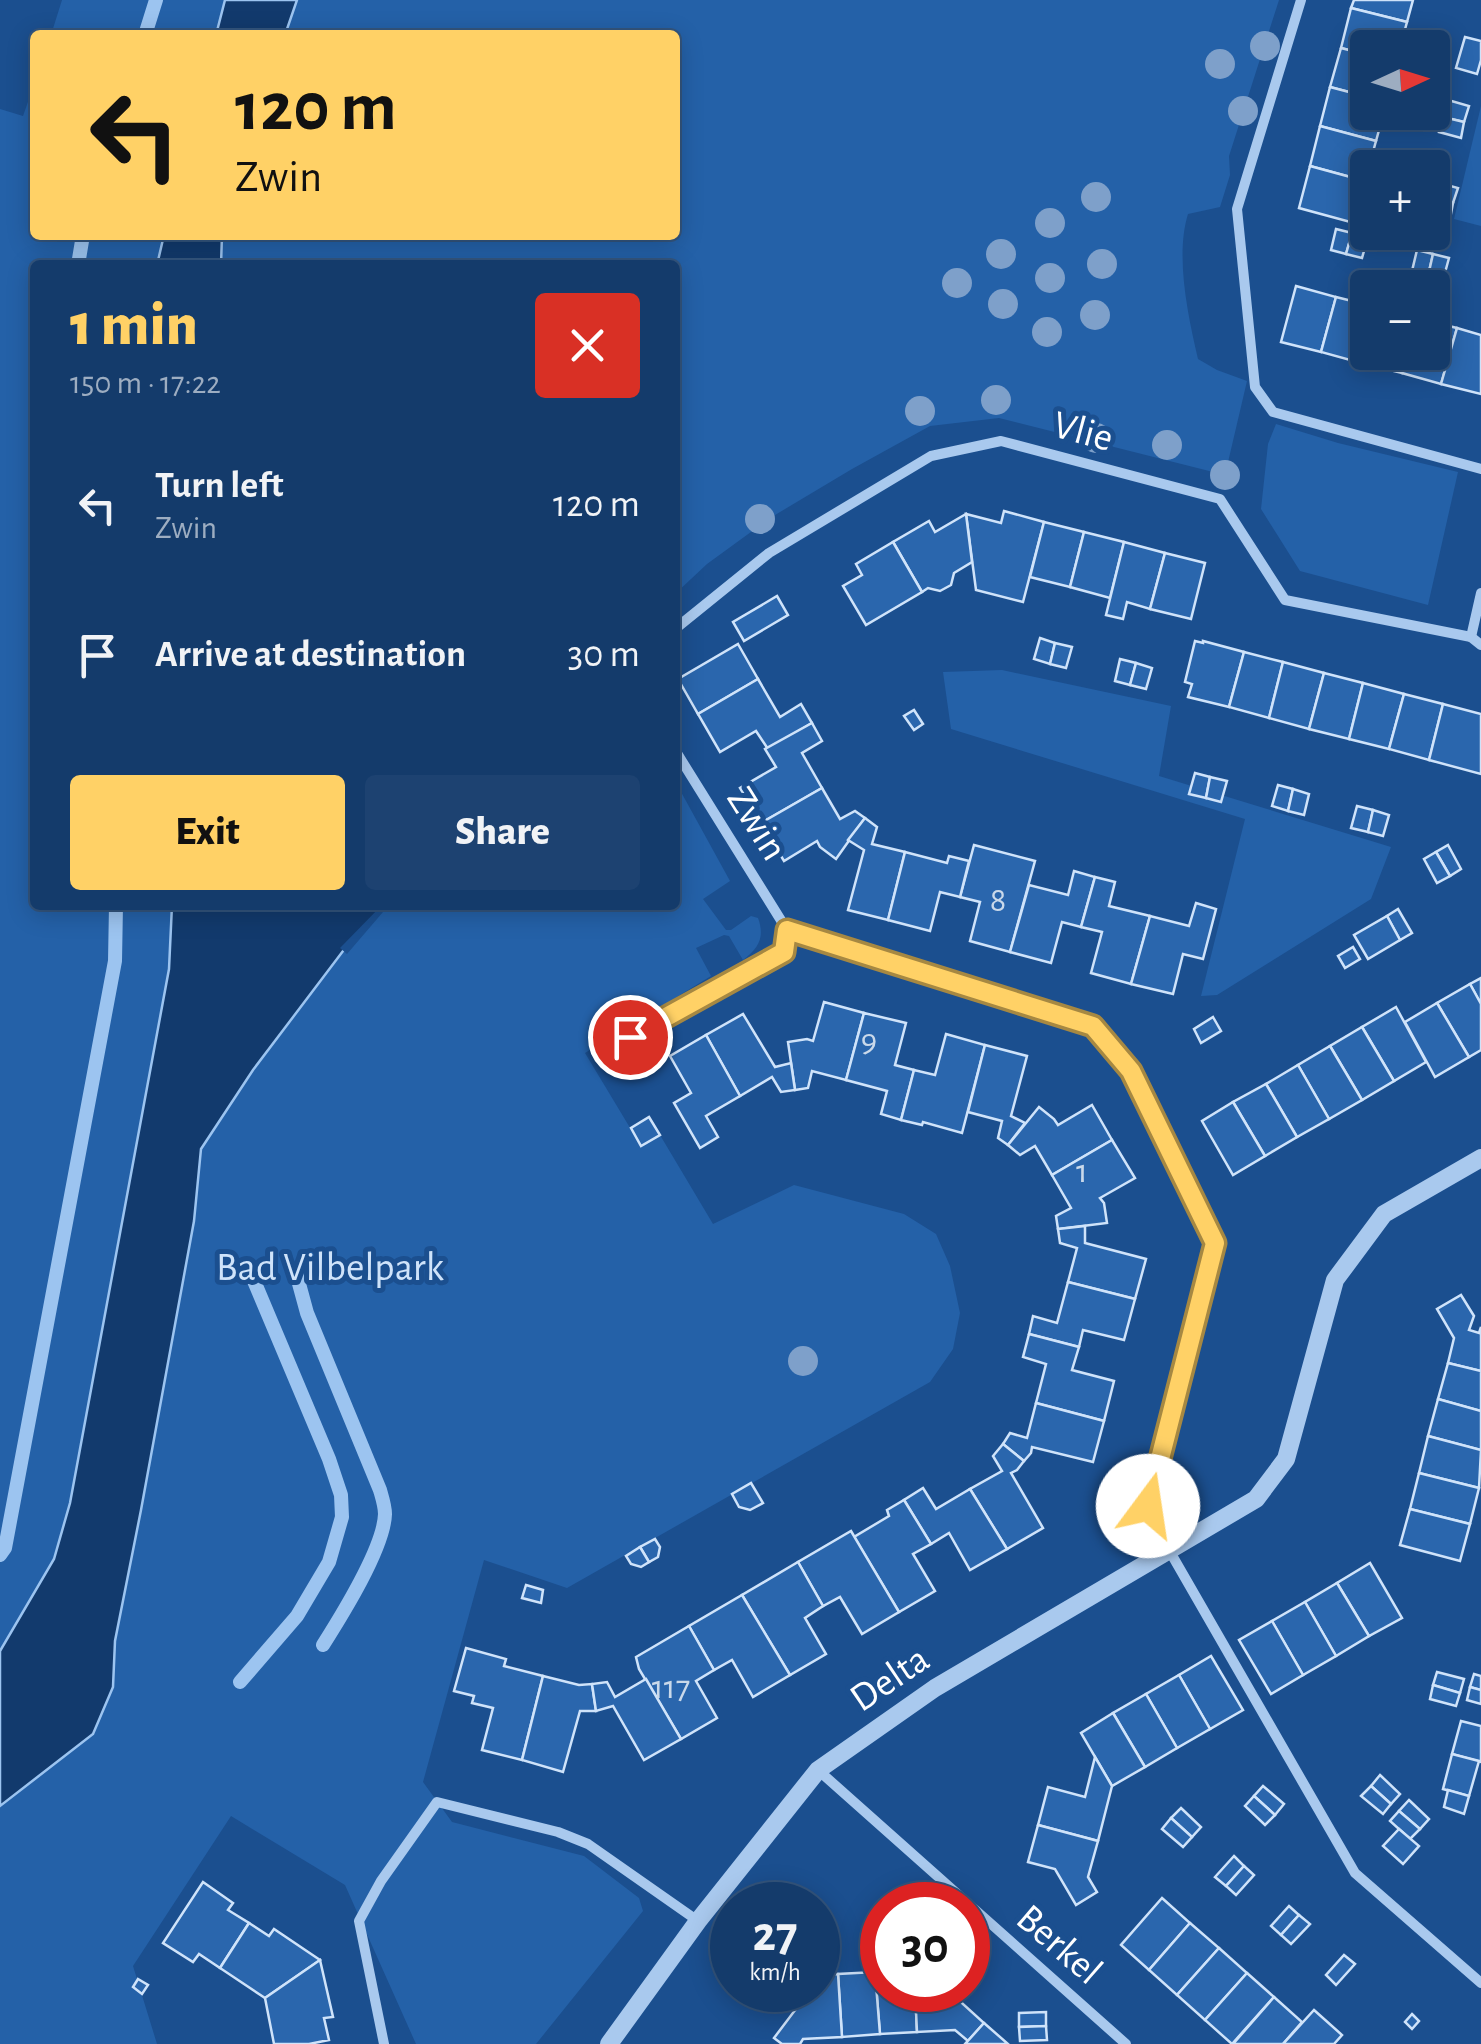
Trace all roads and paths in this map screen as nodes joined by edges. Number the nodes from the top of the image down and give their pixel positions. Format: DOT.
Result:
graph roads {
  1 [pos="1300,0"];
  2 [pos="1481,470"];
  3 [pos="1481,594"];
  4 [pos="680,625"];
  5 [pos="1470,636"];
  6 [pos="1481,645"];
  7 [pos="680,758"];
  8 [pos="787,930"];
  9 [pos="630,1037"];
  10 [pos="1481,1158"];
  11 [pos="1169,1550"];
  12 [pos="818,1770"];
  13 [pos="698,1921"];
  14 [pos="1481,1983"];
  15 [pos="384,2044"];
  16 [pos="610,2044"];
  17 [pos="1126,2044"];
  1 -- 2 [label="street"];
  3 -- 5 [label="street"];
  4 -- 5 [label="street, Vlie"];
  5 -- 6 [label="street, Vlie"];
  7 -- 8 [label="street, Zwin"];
  8 -- 9 [label="street"];
  8 -- 11 [label="street"];
  10 -- 11 [label="street, Delta"];
  11 -- 12 [label="street, Delta"];
  11 -- 14 [label="street"];
  12 -- 13 [label="street, Delta"];
  12 -- 17 [label="street, Berkel"];
  13 -- 15 [label="street"];
  13 -- 16 [label="street, Delta"];
}
